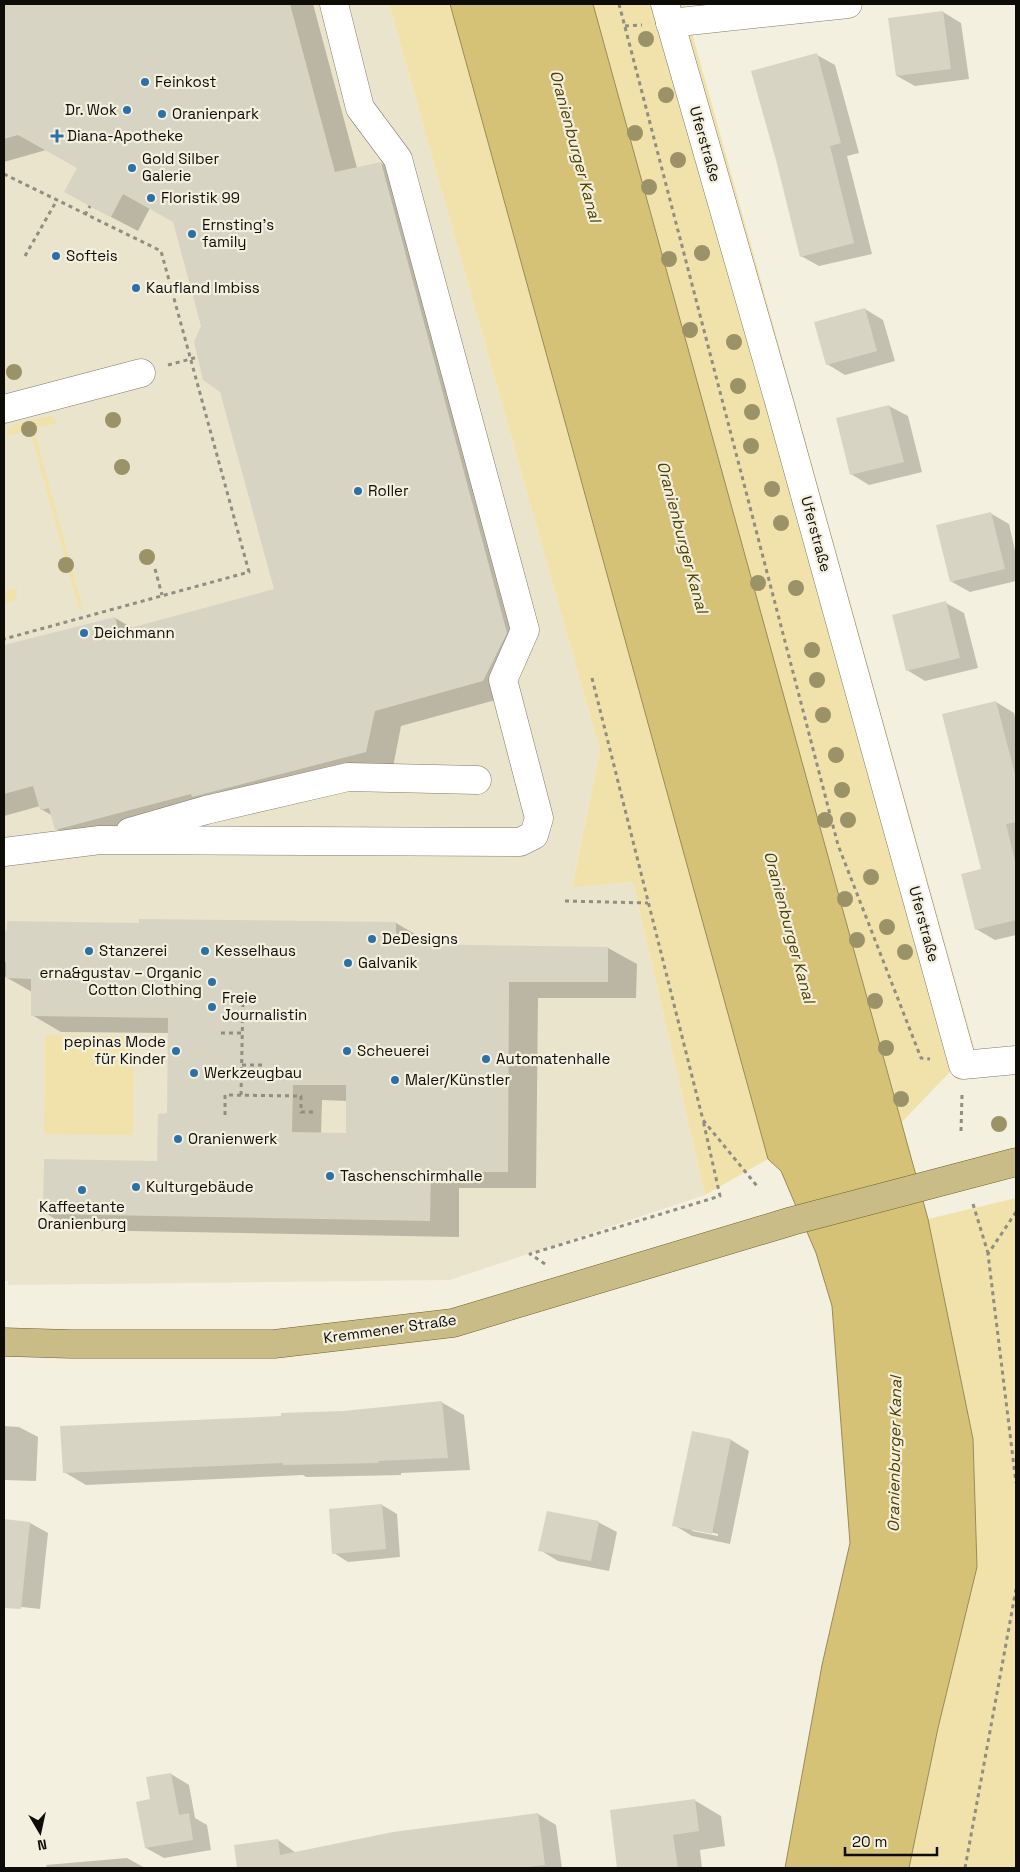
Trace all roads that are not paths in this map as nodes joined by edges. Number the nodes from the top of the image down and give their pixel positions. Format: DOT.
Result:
graph roads {
  1 [pos="334,4"];
  2 [pos="848,4"];
  3 [pos="667,13"];
  4 [pos="141,372"];
  5 [pos="4,409"];
  6 [pos="477,780"];
  7 [pos="100,840"];
  8 [pos="4,852"];
  9 [pos="1016,1060"];
  10 [pos="1016,1162"];
  11 [pos="4,1342"];
  1 -- 7 [label="street"];
  2 -- 3 [label="street"];
  3 -- 9 [label="street, Uferstraße"];
  4 -- 5 [label="street"];
  6 -- 7 [label="street"];
  7 -- 8 [label="street"];
  10 -- 11 [label="main road, Kremmener Straße"];
}
